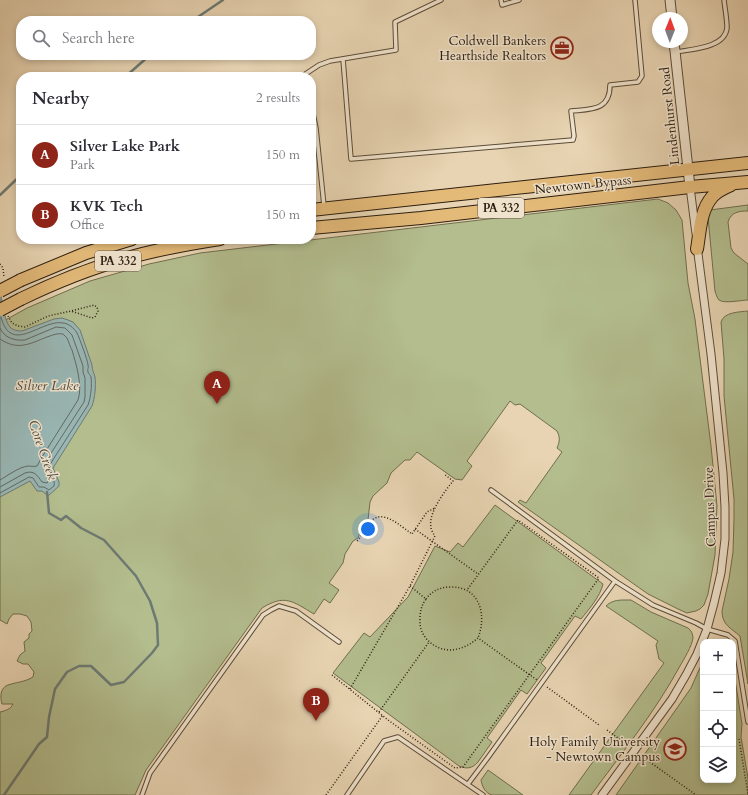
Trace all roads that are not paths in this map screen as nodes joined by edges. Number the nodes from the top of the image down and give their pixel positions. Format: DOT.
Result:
graph roads {
  1 [pos="441,0"];
  2 [pos="501,0"];
  3 [pos="519,0"];
  4 [pos="635,0"];
  5 [pos="670,0"];
  6 [pos="724,0"];
  7 [pos="671,12"];
  8 [pos="675,48"];
  9 [pos="675,52"];
  10 [pos="343,59"];
  11 [pos="309,72"];
  12 [pos="316,128"];
  13 [pos="748,163"];
  14 [pos="689,169"];
  15 [pos="748,182"];
  16 [pos="734,184"];
  17 [pos="690,187"];
  18 [pos="324,209"];
  19 [pos="316,210"];
  20 [pos="316,228"];
  21 [pos="116,244"];
  22 [pos="190,244"];
  23 [pos="698,249"];
  24 [pos="0,292"];
  25 [pos="0,310"];
  26 [pos="491,490"];
  27 [pos="615,581"];
  28 [pos="707,629"];
  29 [pos="339,642"];
  30 [pos="748,722"];
  31 [pos="468,784"];
  32 [pos="142,795"];
  33 [pos="347,795"];
  34 [pos="483,795"];
  35 [pos="602,795"];
  1 -- 10 [label="lane"];
  2 -- 3 [label="lane"];
  4 -- 10 [label="lane"];
  5 -- 7 [label="street"];
  6 -- 9 [label="lane"];
  8 -- 9 [label="street, Lindenhurst Road"];
  9 -- 14 [label="street, Lindenhurst Road"];
  10 -- 11 [label="lane"];
  12 -- 18 [label="lane"];
  13 -- 14 [label="highway, PA 332"];
  14 -- 17 [label="street, Lindenhurst Road"];
  14 -- 18 [label="highway, Newtown Bypass / PA 332"];
  15 -- 16 [label="highway, PA 332"];
  16 -- 17 [label="highway, PA 332"];
  16 -- 23 [label="highway"];
  17 -- 20 [label="highway, Newtown Bypass / PA 332"];
  17 -- 23 [label="street, Campus Drive"];
  18 -- 19 [label="highway, Newtown Bypass / PA 332"];
  21 -- 24 [label="highway, PA 332, bridge"];
  22 -- 25 [label="highway, PA 332, bridge"];
  23 -- 28 [label="street, Campus Drive"];
  26 -- 27 [label="lane"];
  27 -- 28 [label="lane"];
  27 -- 31 [label="lane"];
  28 -- 30 [label="lane"];
  28 -- 35 [label="street, Campus Drive"];
  29 -- 32 [label="lane"];
  31 -- 33 [label="lane"];
  31 -- 34 [label="lane"];
}
